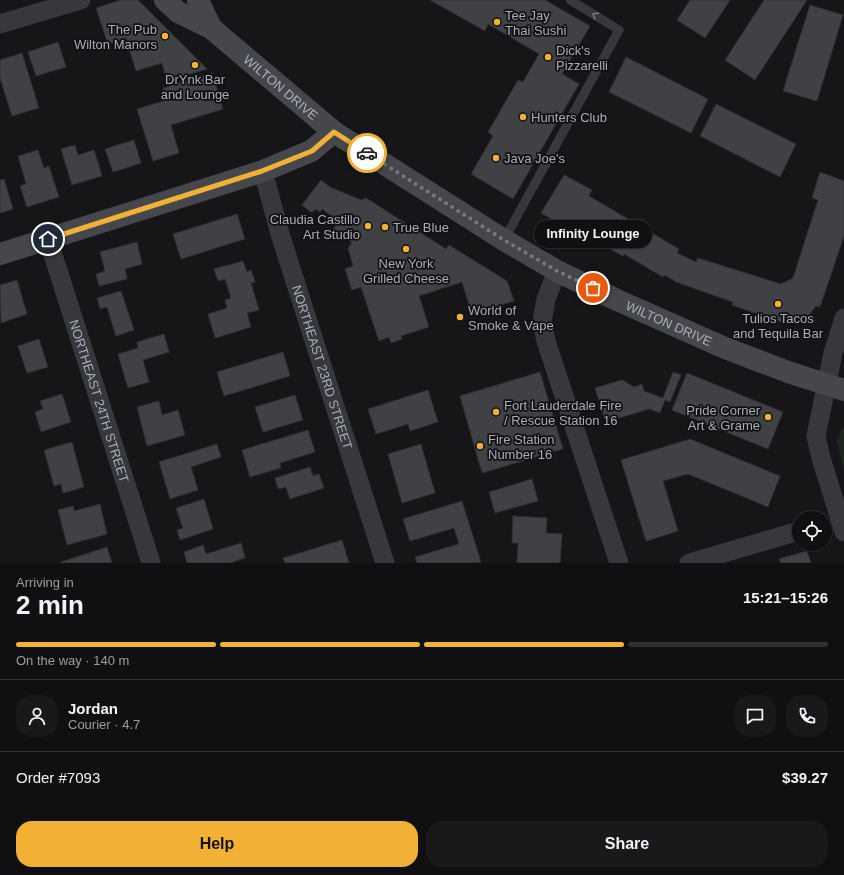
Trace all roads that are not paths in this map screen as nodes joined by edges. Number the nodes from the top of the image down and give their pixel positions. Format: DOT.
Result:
graph roads {
  1 [pos="165,0"];
  2 [pos="198,0"];
  3 [pos="570,0"];
  4 [pos="75,1"];
  5 [pos="0,24"];
  6 [pos="211,28"];
  7 [pos="334,132"];
  8 [pos="262,171"];
  9 [pos="48,239"];
  10 [pos="504,240"];
  11 [pos="0,254"];
  12 [pos="557,271"];
  13 [pos="844,318"];
  14 [pos="835,388"];
  15 [pos="838,523"];
  16 [pos="792,533"];
  17 [pos="151,563"];
  18 [pos="385,563"];
  19 [pos="619,563"];
  20 [pos="688,563"];
  1 -- 6 [label="main road, WILTON DRIVE"];
  2 -- 6 [label="main road, WILTON DRIVE"];
  10 -- 3 [label="lane, one-way"];
  4 -- 5 [label="street"];
  6 -- 7 [label="main road, WILTON DRIVE"];
  7 -- 8 [label="main road"];
  7 -- 10 [label="main road, WILTON DRIVE"];
  8 -- 9 [label="main road"];
  8 -- 18 [label="street, NORTHEAST 23RD STREET"];
  9 -- 11 [label="main road"];
  9 -- 17 [label="street, NORTHEAST 24TH STREET"];
  10 -- 12 [label="main road, WILTON DRIVE"];
  12 -- 14 [label="main road, WILTON DRIVE"];
  12 -- 19 [label="street"];
  13 -- 14 [label="street"];
  14 -- 15 [label="street"];
  16 -- 20 [label="street"];
}
